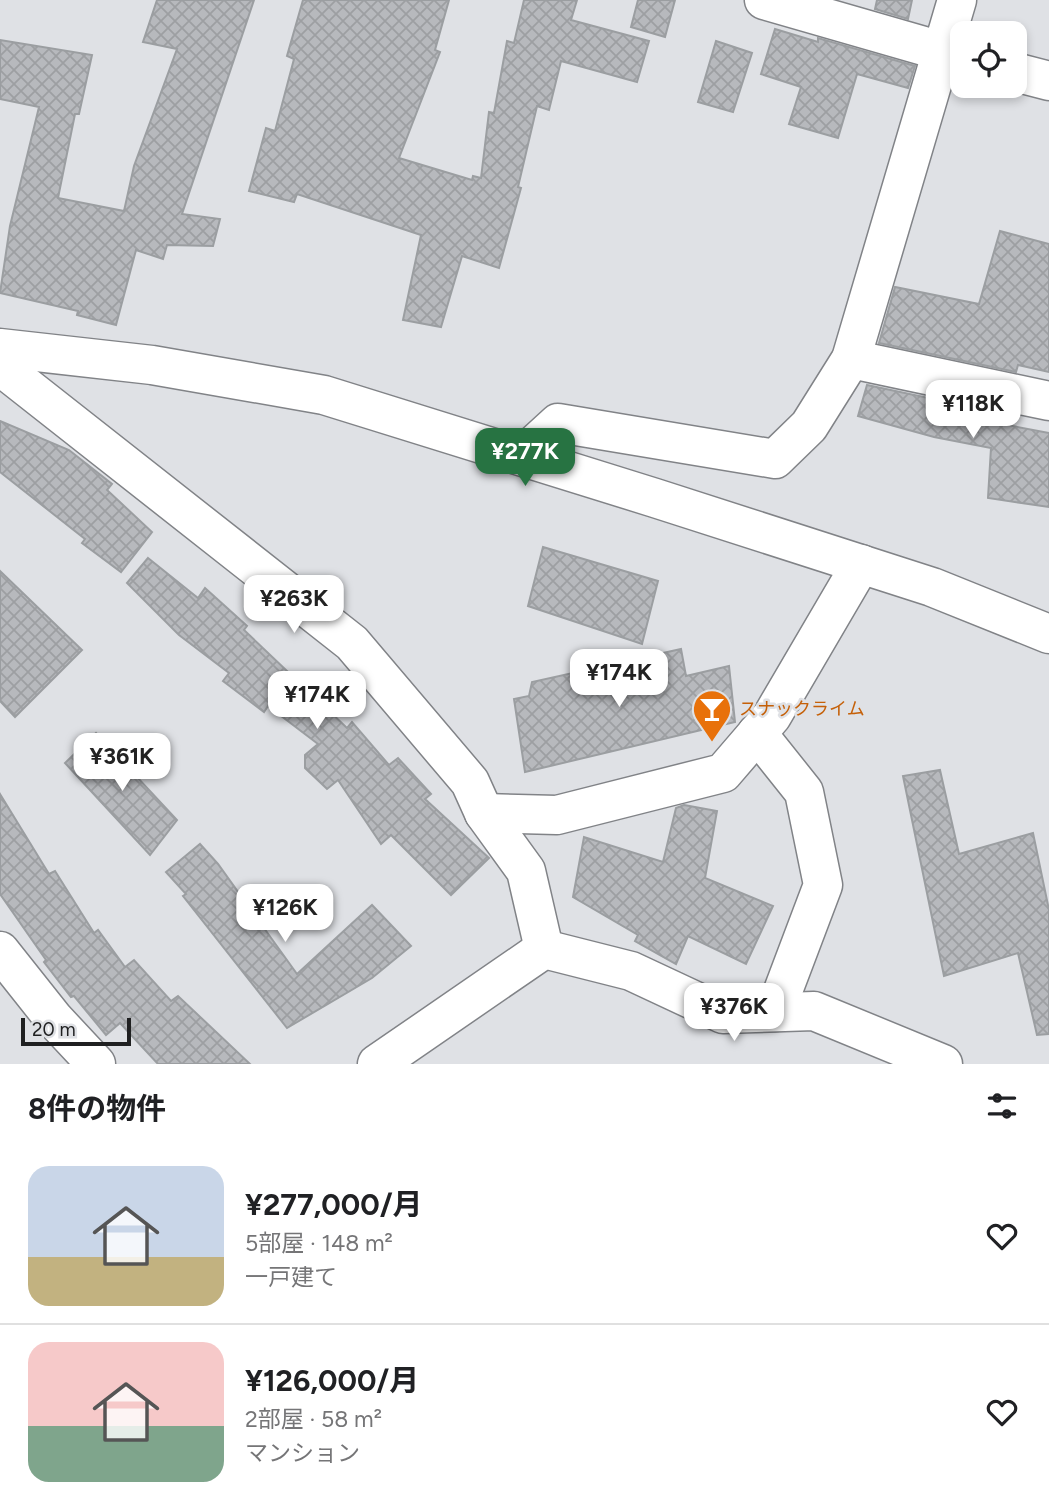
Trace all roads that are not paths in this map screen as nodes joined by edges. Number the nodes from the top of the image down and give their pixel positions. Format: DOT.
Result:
graph roads {
  1 [pos="764,0"];
  2 [pos="957,0"];
  3 [pos="955,21"];
  4 [pos="950,53"];
  5 [pos="950,60"];
  6 [pos="1027,75"];
  7 [pos="1049,81"];
  8 [pos="0,348"];
  9 [pos="851,359"];
  10 [pos="0,366"];
  11 [pos="1049,401"];
  12 [pos="522,456"];
  13 [pos="861,564"];
  14 [pos="1049,634"];
  15 [pos="757,733"];
  16 [pos="484,813"];
  17 [pos="544,949"];
  18 [pos="0,951"];
  19 [pos="775,1012"];
  20 [pos="96,1064"];
  21 [pos="377,1064"];
  22 [pos="943,1064"];
  1 -- 4 [label="street"];
  2 -- 3 [label="street"];
  5 -- 9 [label="street"];
  6 -- 7 [label="street"];
  8 -- 12 [label="street"];
  9 -- 11 [label="street"];
  9 -- 12 [label="street"];
  10 -- 16 [label="street"];
  12 -- 13 [label="street"];
  13 -- 14 [label="street"];
  13 -- 15 [label="street"];
  15 -- 16 [label="street"];
  15 -- 19 [label="street"];
  16 -- 17 [label="street"];
  17 -- 19 [label="street"];
  17 -- 21 [label="street"];
  18 -- 20 [label="street"];
  19 -- 22 [label="street"];
}
